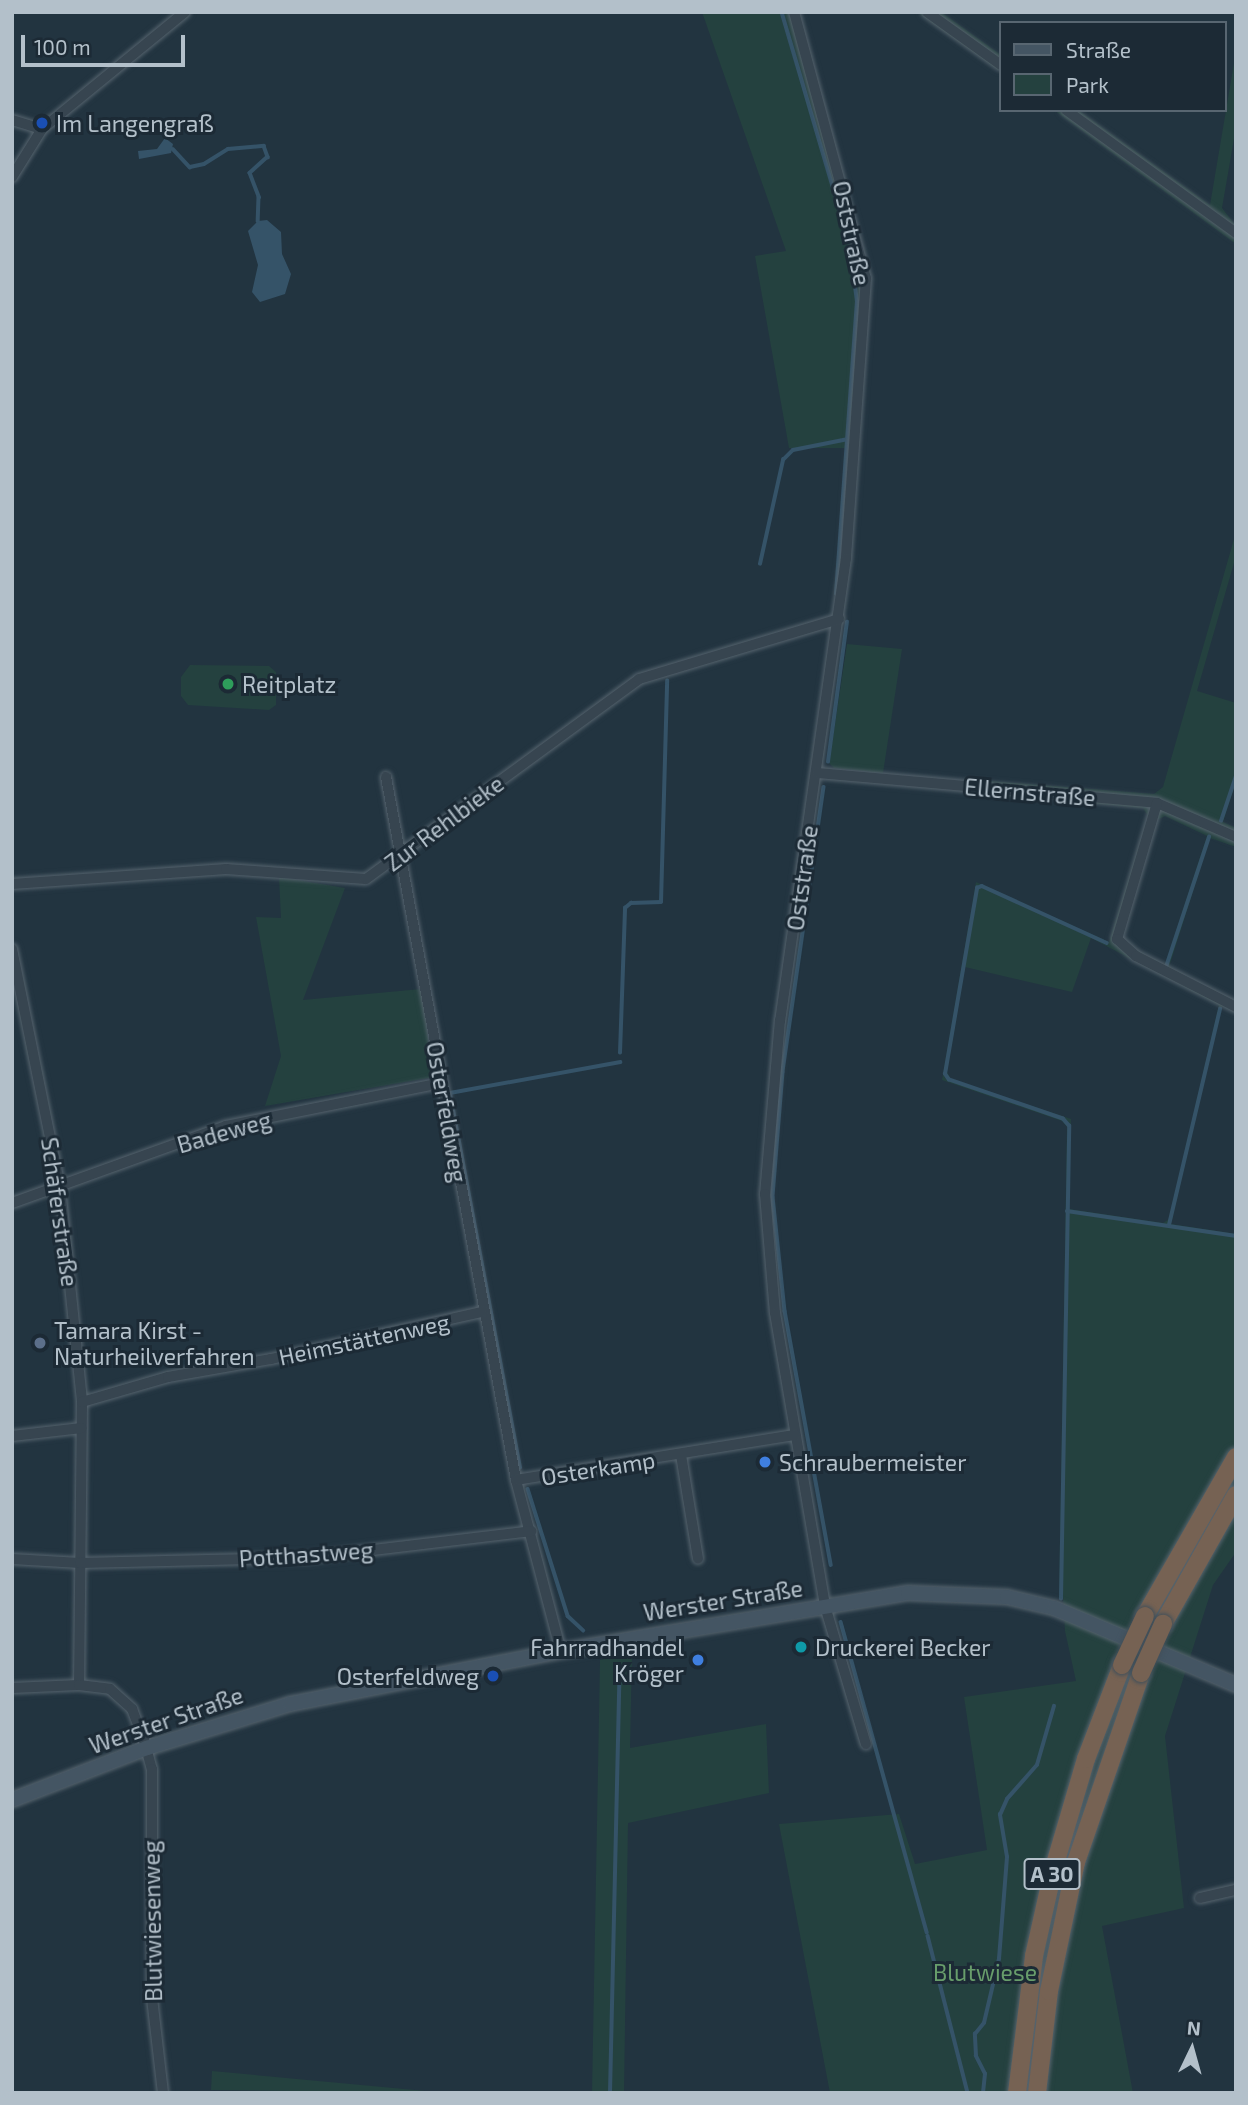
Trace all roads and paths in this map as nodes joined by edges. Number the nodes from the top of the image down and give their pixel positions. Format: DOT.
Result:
graph roads {
  1 [pos="185,12"];
  2 [pos="794,12"];
  3 [pos="927,12"];
  4 [pos="1000,64"];
  5 [pos="1069,112"];
  6 [pos="12,120"];
  7 [pos="42,129"];
  8 [pos="12,177"];
  9 [pos="1236,233"];
  10 [pos="839,619"];
  11 [pos="817,773"];
  12 [pos="386,777"];
  13 [pos="1157,803"];
  14 [pos="1236,837"];
  15 [pos="401,856"];
  16 [pos="12,884"];
  17 [pos="12,949"];
  18 [pos="1236,1007"];
  19 [pos="442,1083"];
  20 [pos="60,1188"];
  21 [pos="12,1203"];
  22 [pos="482,1312"];
  23 [pos="82,1402"];
  24 [pos="82,1428"];
  25 [pos="795,1435"];
  26 [pos="12,1436"];
  27 [pos="681,1455"];
  28 [pos="1236,1457"];
  29 [pos="516,1480"];
  30 [pos="1236,1494"];
  31 [pos="531,1531"];
  32 [pos="12,1559"];
  33 [pos="698,1559"];
  34 [pos="80,1563"];
  35 [pos="825,1606"];
  36 [pos="561,1650"];
  37 [pos="79,1685"];
  38 [pos="1236,1685"];
  39 [pos="12,1688"];
  40 [pos="866,1744"];
  41 [pos="146,1748"];
  42 [pos="12,1800"];
  43 [pos="1236,1890"];
  44 [pos="1200,1898"];
  45 [pos="163,2093"];
  46 [pos="1017,2093"];
  47 [pos="1037,2093"];
  1 -- 7 [label="street"];
  2 -- 10 [label="street, Oststraße"];
  3 -- 4 [label="street"];
  5 -- 9 [label="street"];
  6 -- 7 [label="street"];
  7 -- 8 [label="street"];
  10 -- 11 [label="street, Oststraße"];
  10 -- 15 [label="street, Zur Rehlbieke"];
  11 -- 13 [label="street, Ellernstraße"];
  11 -- 25 [label="street, Oststraße"];
  12 -- 15 [label="street, Osterfeldweg"];
  13 -- 14 [label="street, Ellernstraße"];
  13 -- 18 [label="street"];
  15 -- 16 [label="street, Zur Rehlbieke"];
  15 -- 19 [label="street, Osterfeldweg"];
  17 -- 20 [label="street, Schäferstraße"];
  19 -- 20 [label="street, Badeweg"];
  19 -- 22 [label="street, Osterfeldweg"];
  20 -- 21 [label="street, Badeweg"];
  20 -- 23 [label="street, Schäferstraße"];
  22 -- 23 [label="street, Heimstättenweg"];
  22 -- 29 [label="street, Osterfeldweg"];
  23 -- 24 [label="street, Schäferstraße"];
  24 -- 26 [label="street"];
  24 -- 34 [label="street, Schäferstraße"];
  25 -- 27 [label="street, Osterkamp"];
  25 -- 35 [label="street, Oststraße"];
  27 -- 29 [label="street, Osterkamp"];
  27 -- 33 [label="street, Osterkamp"];
  28 -- 46 [label="highway, A 30, bridge"];
  29 -- 31 [label="street, Osterfeldweg"];
  30 -- 47 [label="highway, A 30, bridge"];
  31 -- 34 [label="street, Potthastweg"];
  31 -- 36 [label="street, Osterfeldweg"];
  32 -- 34 [label="street"];
  34 -- 37 [label="street, Schäferstraße"];
  35 -- 36 [label="main road, Werster Straße"];
  35 -- 38 [label="main road, Werster Straße"];
  35 -- 40 [label="street, Oststraße"];
  36 -- 41 [label="main road, Werster Straße"];
  37 -- 39 [label="street, Blutwiesenweg"];
  37 -- 41 [label="street, Blutwiesenweg"];
  41 -- 42 [label="main road, Werster Straße"];
  41 -- 45 [label="street, Blutwiesenweg"];
  43 -- 44 [label="street"];
}
